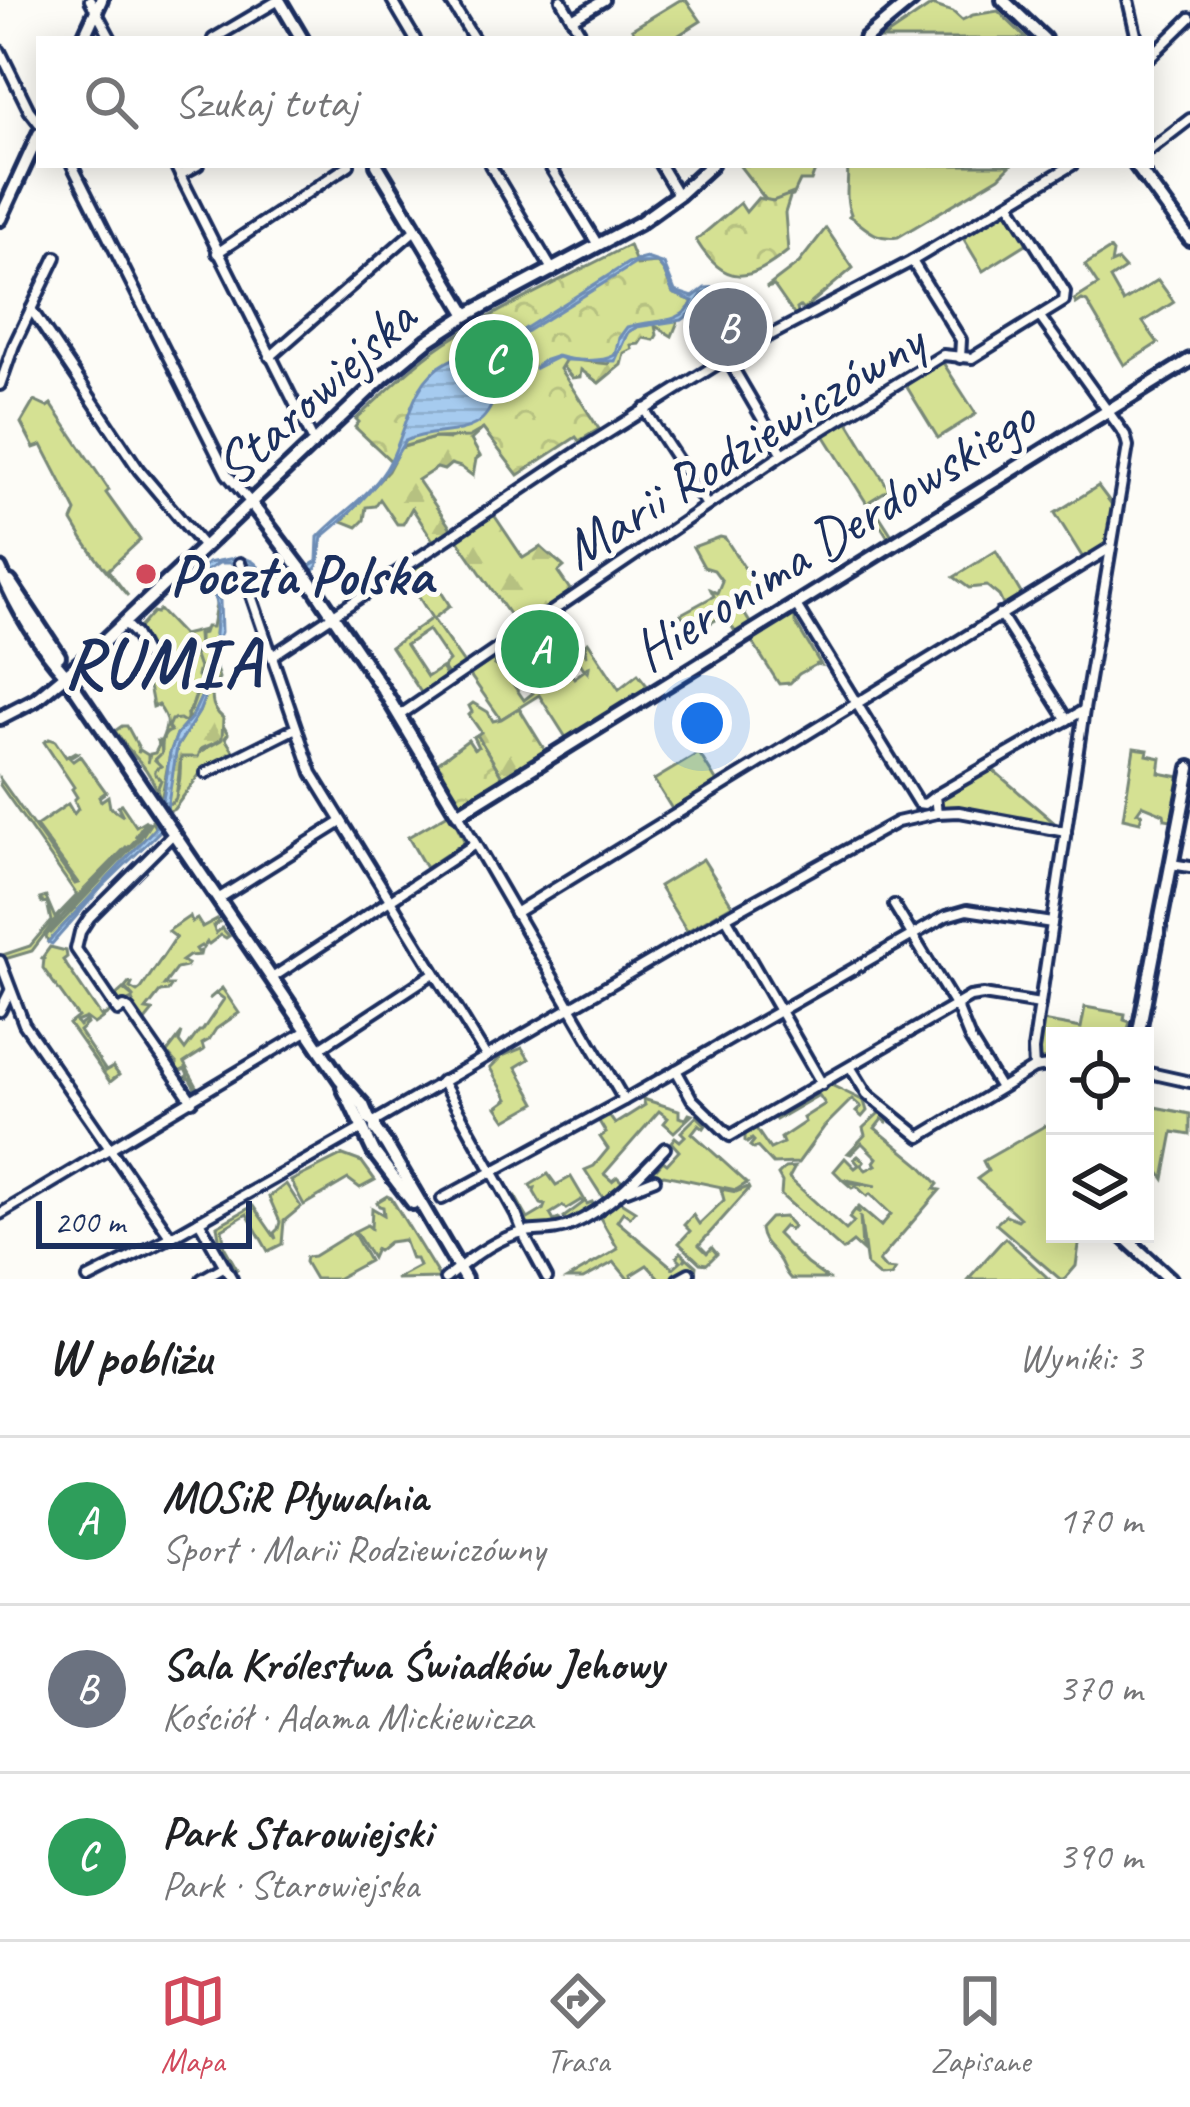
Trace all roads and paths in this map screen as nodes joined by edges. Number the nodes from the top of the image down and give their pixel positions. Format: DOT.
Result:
graph roads {
  1 [pos="279,0"];
  2 [pos="392,0"];
  3 [pos="450,0"];
  4 [pos="561,0"];
  5 [pos="604,0"];
  6 [pos="912,0"];
  7 [pos="924,0"];
  8 [pos="1003,0"];
  9 [pos="1014,0"];
  10 [pos="1128,0"];
  11 [pos="95,4"];
  12 [pos="1190,18"];
  13 [pos="572,19"];
  14 [pos="880,28"];
  15 [pos="83,36"];
  16 [pos="110,36"];
  17 [pos="218,36"];
  18 [pos="300,36"];
  19 [pos="413,36"];
  20 [pos="472,36"];
  21 [pos="582,36"];
  22 [pos="869,36"];
  23 [pos="1041,36"];
  24 [pos="1042,36"];
  25 [pos="1136,36"];
  26 [pos="0,51"];
  27 [pos="1154,53"];
  28 [pos="1190,119"];
  29 [pos="36,120"];
  30 [pos="36,141"];
  31 [pos="1154,147"];
  32 [pos="74,168"];
  33 [pos="176,168"];
  34 [pos="193,168"];
  35 [pos="345,168"];
  36 [pos="379,168"];
  37 [pos="492,168"];
  38 [pos="551,168"];
  39 [pos="662,168"];
  40 [pos="708,168"];
  41 [pos="1067,168"];
  42 [pos="1138,168"];
  43 [pos="180,175"];
  44 [pos="678,195"];
  45 [pos="1010,203"];
  46 [pos="0,219"];
  47 [pos="415,230"];
  48 [pos="1190,239"];
  49 [pos="598,245"];
  50 [pos="218,254"];
  51 [pos="56,257"];
  52 [pos="912,261"];
  53 [pos="553,271"];
  54 [pos="31,309"];
  55 [pos="467,315"];
  56 [pos="1040,317"];
  57 [pos="270,357"];
  58 [pos="727,358"];
  59 [pos="960,358"];
  60 [pos="1190,360"];
  61 [pos="0,386"];
  62 [pos="644,410"];
  63 [pos="1108,412"];
  64 [pos="314,442"];
  65 [pos="783,454"];
  66 [pos="250,502"];
  67 [pos="707,505"];
  68 [pos="204,547"];
  69 [pos="1110,548"];
  70 [pos="239,562"];
  71 [pos="0,569"];
  72 [pos="796,605"];
  73 [pos="334,614"];
  74 [pos="1000,614"];
  75 [pos="124,622"];
  76 [pos="272,656"];
  77 [pos="66,675"];
  78 [pos="157,675"];
  79 [pos="856,703"];
  80 [pos="1084,710"];
  81 [pos="400,715"];
  82 [pos="0,718"];
  83 [pos="1066,720"];
  84 [pos="296,728"];
  85 [pos="1190,768"];
  86 [pos="206,773"];
  87 [pos="935,796"];
  88 [pos="937,813"];
  89 [pos="458,814"];
  90 [pos="341,822"];
  91 [pos="1066,832"];
  92 [pos="173,834"];
  93 [pos="475,844"];
  94 [pos="1171,864"];
  95 [pos="1190,867"];
  96 [pos="218,899"];
  97 [pos="389,899"];
  98 [pos="894,905"];
  99 [pos="515,913"];
  100 [pos="726,917"];
  101 [pos="1052,923"];
  102 [pos="913,934"];
  103 [pos="0,961"];
  104 [pos="434,973"];
  105 [pos="272,978"];
  106 [pos="13,998"];
  107 [pos="1040,1004"];
  108 [pos="955,1006"];
  109 [pos="570,1008"];
  110 [pos="0,1011"];
  111 [pos="779,1011"];
  112 [pos="1140,1027"];
  113 [pos="308,1030"];
  114 [pos="320,1048"];
  115 [pos="486,1056"];
  116 [pos="1046,1066"];
  117 [pos="851,1068"];
  118 [pos="1034,1068"];
  119 [pos="676,1070"];
  120 [pos="1154,1074"];
  121 [pos="442,1081"];
  122 [pos="1190,1082"];
  123 [pos="822,1084"];
  124 [pos="1000,1088"];
  125 [pos="624,1100"];
  126 [pos="192,1101"];
  127 [pos="368,1126"];
  128 [pos="665,1148"];
  129 [pos="110,1149"];
  130 [pos="493,1173"];
  131 [pos="655,1179"];
  132 [pos="620,1193"];
  133 [pos="442,1199"];
  134 [pos="0,1214"];
  135 [pos="200,1221"];
  136 [pos="524,1232"];
  137 [pos="171,1237"];
  138 [pos="1130,1243"];
  139 [pos="120,1264"];
  140 [pos="225,1266"];
  141 [pos="462,1273"];
  142 [pos="689,1274"];
  143 [pos="1167,1277"];
  144 [pos="114,1278"];
  145 [pos="547,1278"];
  146 [pos="88,1279"];
  147 [pos="202,1279"];
  148 [pos="232,1279"];
  149 [pos="445,1279"];
  150 [pos="679,1279"];
  1 -- 17 [label="street"];
  1 -- 18 [label="street"];
  2 -- 19 [label="street"];
  3 -- 20 [label="street"];
  4 -- 13 [label="street"];
  5 -- 13 [label="street"];
  6 -- 14 [label="street"];
  7 -- 14 [label="street"];
  8 -- 23 [label="street"];
  9 -- 24 [label="street"];
  10 -- 25 [label="street"];
  11 -- 15 [label="street"];
  11 -- 16 [label="street"];
  12 -- 27 [label="street"];
  13 -- 21 [label="street"];
  14 -- 22 [label="street"];
  26 -- 29 [label="street"];
  28 -- 31 [label="street"];
  30 -- 46 [label="street"];
  32 -- 66 [label="street"];
  33 -- 43 [label="street"];
  34 -- 43 [label="street"];
  35 -- 50 [label="street"];
  36 -- 47 [label="street"];
  37 -- 53 [label="street"];
  38 -- 49 [label="street"];
  39 -- 44 [label="street"];
  40 -- 44 [label="street, Starowiejska"];
  41 -- 45 [label="street"];
  42 -- 48 [label="street"];
  43 -- 50 [label="street"];
  44 -- 49 [label="street, Starowiejska"];
  45 -- 52 [label="street"];
  45 -- 56 [label="street, Marii Rodziewiczówny"];
  47 -- 55 [label="street"];
  47 -- 57 [label="street"];
  49 -- 53 [label="street, Starowiejska"];
  50 -- 57 [label="street"];
  51 -- 54 [label="street"];
  52 -- 58 [label="street"];
  52 -- 59 [label="street"];
  53 -- 55 [label="street, Starowiejska"];
  54 -- 61 [label="street"];
  54 -- 68 [label="street"];
  55 -- 64 [label="street, Starowiejska"];
  56 -- 59 [label="street, Marii Rodziewiczówny"];
  56 -- 63 [label="street"];
  57 -- 64 [label="street"];
  58 -- 62 [label="street"];
  58 -- 65 [label="street"];
  59 -- 65 [label="street, Marii Rodziewiczówny"];
  60 -- 63 [label="street, Hieronima Derdowskiego"];
  62 -- 67 [label="street"];
  62 -- 73 [label="street"];
  63 -- 69 [label="street"];
  63 -- 72 [label="street, Hieronima Derdowskiego"];
  64 -- 66 [label="street, Starowiejska"];
  65 -- 67 [label="street, Marii Rodziewiczówny"];
  66 -- 68 [label="street, Starowiejska"];
  66 -- 73 [label="street"];
  67 -- 81 [label="street, Marii Rodziewiczówny"];
  68 -- 75 [label="street, Starowiejska"];
  69 -- 74 [label="street"];
  69 -- 80 [label="street"];
  70 -- 76 [label="street"];
  71 -- 77 [label="street"];
  72 -- 79 [label="street"];
  72 -- 89 [label="street, Hieronima Derdowskiego"];
  73 -- 76 [label="street"];
  73 -- 81 [label="street"];
  74 -- 79 [label="street"];
  74 -- 83 [label="street"];
  75 -- 77 [label="street, Starowiejska"];
  75 -- 78 [label="street"];
  76 -- 84 [label="street"];
  77 -- 82 [label="street, Starowiejska"];
  77 -- 92 [label="street"];
  79 -- 87 [label="street"];
  79 -- 99 [label="street"];
  80 -- 83 [label="street"];
  80 -- 91 [label="street"];
  81 -- 89 [label="street"];
  83 -- 87 [label="street"];
  84 -- 86 [label="street"];
  84 -- 90 [label="street"];
  85 -- 94 [label="street"];
  87 -- 88 [label="street"];
  88 -- 91 [label="street"];
  88 -- 100 [label="street"];
  89 -- 93 [label="street"];
  90 -- 96 [label="street"];
  90 -- 97 [label="street"];
  91 -- 101 [label="street"];
  92 -- 96 [label="street"];
  92 -- 126 [label="street"];
  93 -- 97 [label="street"];
  93 -- 99 [label="street"];
  94 -- 95 [label="street"];
  94 -- 112 [label="street"];
  96 -- 105 [label="street"];
  97 -- 104 [label="street"];
  97 -- 105 [label="street"];
  97 -- 115 [label="street"];
  98 -- 102 [label="street"];
  99 -- 109 [label="street"];
  100 -- 109 [label="street"];
  100 -- 111 [label="street"];
  101 -- 102 [label="street"];
  101 -- 107 [label="street"];
  102 -- 108 [label="street"];
  102 -- 111 [label="street"];
  103 -- 106 [label="street"];
  104 -- 114 [label="street"];
  104 -- 115 [label="street"];
  105 -- 113 [label="street"];
  106 -- 110 [label="street"];
  106 -- 129 [label="street"];
  107 -- 108 [label="street"];
  107 -- 118 [label="street"];
  108 -- 117 [label="street"];
  108 -- 124 [label="street"];
  109 -- 115 [label="street"];
  109 -- 125 [label="street"];
  111 -- 119 [label="street"];
  111 -- 123 [label="street"];
  113 -- 114 [label="street"];
  113 -- 126 [label="street"];
  114 -- 127 [label="street"];
  115 -- 121 [label="street"];
  116 -- 118 [label="street"];
  117 -- 123 [label="street"];
  117 -- 124 [label="street"];
  118 -- 124 [label="street"];
  119 -- 123 [label="street"];
  119 -- 125 [label="street"];
  120 -- 122 [label="street"];
  121 -- 127 [label="street"];
  121 -- 130 [label="street"];
  125 -- 130 [label="street"];
  126 -- 129 [label="street"];
  127 -- 135 [label="street"];
  127 -- 141 [label="street"];
  128 -- 132 [label="street"];
  129 -- 134 [label="street"];
  129 -- 137 [label="street"];
  130 -- 133 [label="street"];
  130 -- 136 [label="street"];
  131 -- 132 [label="street"];
  132 -- 136 [label="street"];
  135 -- 137 [label="street"];
  135 -- 140 [label="street"];
  136 -- 141 [label="street"];
  136 -- 145 [label="street"];
  137 -- 139 [label="street"];
  138 -- 143 [label="street"];
  139 -- 144 [label="street"];
  139 -- 146 [label="street"];
  140 -- 147 [label="street"];
  140 -- 148 [label="street"];
  141 -- 149 [label="street"];
  142 -- 150 [label="street"];
}
